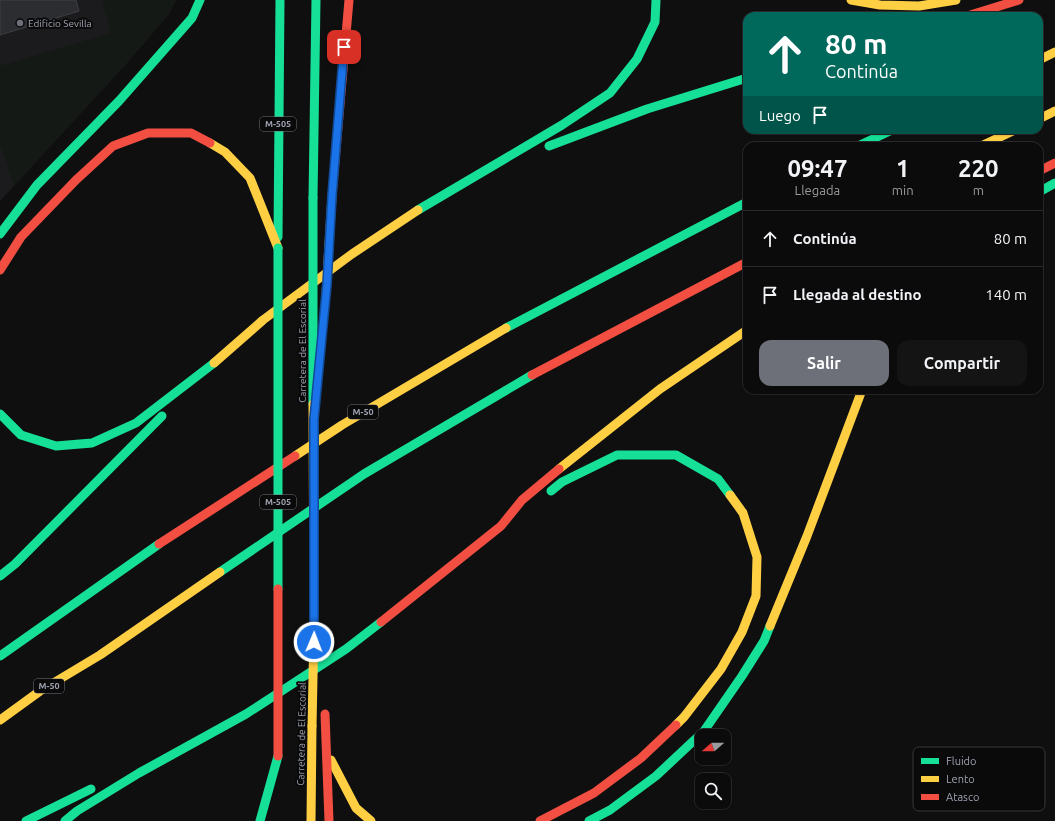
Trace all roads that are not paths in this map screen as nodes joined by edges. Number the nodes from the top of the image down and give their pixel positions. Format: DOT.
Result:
graph roads {
  1 [pos="200,0"];
  2 [pos="280,0"];
  3 [pos="316,0"];
  4 [pos="320,0"];
  5 [pos="349,0"];
  6 [pos="656,0"];
  7 [pos="851,0"];
  8 [pos="956,0"];
  9 [pos="1019,0"];
  10 [pos="980,12"];
  11 [pos="316,27"];
  12 [pos="1055,52"];
  13 [pos="1043,58"];
  14 [pos="743,79"];
  15 [pos="1055,111"];
  16 [pos="1043,117"];
  17 [pos="884,134"];
  18 [pos="1006,134"];
  19 [pos="866,142"];
  20 [pos="990,142"];
  21 [pos="1055,163"];
  22 [pos="1043,169"];
  23 [pos="1055,183"];
  24 [pos="460,184"];
  25 [pos="1043,190"];
  26 [pos="743,204"];
  27 [pos="0,234"];
  28 [pos="278,248"];
  29 [pos="743,264"];
  30 [pos="0,270"];
  31 [pos="326,300"];
  32 [pos="322,332"];
  33 [pos="743,333"];
  34 [pos="221,357"];
  35 [pos="860,394"];
  36 [pos="0,414"];
  37 [pos="314,419"];
  38 [pos="544,497"];
  39 [pos="526,512"];
  40 [pos="501,526"];
  41 [pos="0,576"];
  42 [pos="314,628"];
  43 [pos="100,655"];
  44 [pos="0,656"];
  45 [pos="323,673"];
  46 [pos="37,705"];
  47 [pos="325,711"];
  48 [pos="0,720"];
  49 [pos="327,752"];
  50 [pos="278,756"];
  51 [pos="139,772"];
  52 [pos="277,792"];
  53 [pos="26,821"];
  54 [pos="65,821"];
  55 [pos="260,821"];
  56 [pos="311,821"];
  57 [pos="329,821"];
  58 [pos="371,821"];
  59 [pos="540,821"];
  60 [pos="589,821"];
  1 -- 27 [label="highway"];
  2 -- 28 [label="highway, M-505"];
  3 -- 11 [label="highway, Carretera de El Escorial"];
  4 -- 11 [label="highway"];
  5 -- 31 [label="highway, bridge"];
  6 -- 24 [label="highway"];
  7 -- 8 [label="highway"];
  9 -- 10 [label="highway"];
  11 -- 37 [label="highway, Carretera de El Escorial, bridge"];
  12 -- 13 [label="highway"];
  14 -- 24 [label="highway"];
  15 -- 16 [label="highway"];
  17 -- 19 [label="highway"];
  18 -- 20 [label="highway"];
  21 -- 22 [label="highway"];
  23 -- 25 [label="highway"];
  24 -- 34 [label="highway"];
  26 -- 44 [label="highway, M-50"];
  28 -- 30 [label="highway"];
  28 -- 50 [label="highway, M-505, bridge"];
  29 -- 43 [label="highway, M-50"];
  32 -- 37 [label="highway, bridge"];
  33 -- 40 [label="highway"];
  34 -- 36 [label="highway"];
  34 -- 41 [label="highway"];
  35 -- 60 [label="highway"];
  37 -- 42 [label="highway, Carretera de El Escorial, bridge"];
  38 -- 59 [label="highway"];
  39 -- 40 [label="highway"];
  40 -- 51 [label="highway"];
  42 -- 45 [label="highway, bridge"];
  42 -- 56 [label="highway, Carretera de El Escorial, bridge"];
  43 -- 46 [label="highway"];
  43 -- 48 [label="highway, M-50"];
  47 -- 49 [label="highway"];
  49 -- 57 [label="highway"];
  49 -- 58 [label="highway"];
  50 -- 52 [label="highway, M-505"];
  50 -- 55 [label="highway"];
  51 -- 53 [label="highway"];
  51 -- 54 [label="highway"];
}
